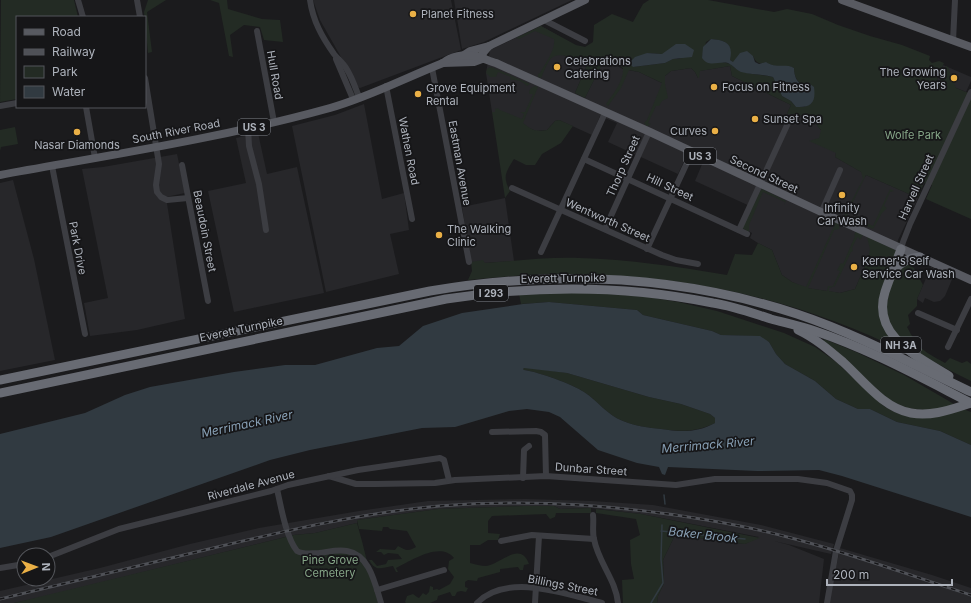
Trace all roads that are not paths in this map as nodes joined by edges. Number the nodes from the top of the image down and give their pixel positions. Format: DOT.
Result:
graph roads {
  1 [pos="78,0"];
  2 [pos="137,0"];
  3 [pos="310,0"];
  4 [pos="585,0"];
  5 [pos="842,0"];
  6 [pos="955,0"];
  7 [pos="83,16"];
  8 [pos="140,16"];
  9 [pos="544,20"];
  10 [pos="258,32"];
  11 [pos="585,41"];
  12 [pos="953,41"];
  13 [pos="489,46"];
  14 [pos="971,48"];
  15 [pos="463,56"];
  16 [pos="482,59"];
  17 [pos="443,64"];
  18 [pos="432,68"];
  19 [pos="146,85"];
  20 [pos="386,86"];
  21 [pos="971,92"];
  22 [pos="356,98"];
  23 [pos="16,103"];
  24 [pos="0,106"];
  25 [pos="86,108"];
  26 [pos="605,112"];
  27 [pos="790,121"];
  28 [pos="274,122"];
  29 [pos="245,128"];
  30 [pos="649,132"];
  31 [pos="156,147"];
  32 [pos="692,152"];
  33 [pos="95,158"];
  34 [pos="584,159"];
  35 [pos="182,165"];
  36 [pos="52,166"];
  37 [pos="840,170"];
  38 [pos="0,175"];
  39 [pos="628,178"];
  40 [pos="761,184"];
  41 [pos="512,188"];
  42 [pos="188,198"];
  43 [pos="671,199"];
  44 [pos="560,210"];
  45 [pos="822,213"];
  46 [pos="412,219"];
  47 [pos="605,229"];
  48 [pos="266,230"];
  49 [pos="739,230"];
  50 [pos="747,234"];
  51 [pos="648,249"];
  52 [pos="902,249"];
  53 [pos="541,252"];
  54 [pos="920,258"];
  55 [pos="469,262"];
  56 [pos="698,264"];
  57 [pos="894,270"];
  58 [pos="971,280"];
  59 [pos="971,299"];
  60 [pos="208,301"];
  61 [pos="715,303"];
  62 [pos="918,313"];
  63 [pos="957,330"];
  64 [pos="84,334"];
  65 [pos="948,347"];
  66 [pos="0,380"];
  67 [pos="971,391"];
  68 [pos="0,393"];
  69 [pos="971,403"];
  70 [pos="492,432"];
  71 [pos="529,446"];
  72 [pos="329,476"];
  73 [pos="546,476"];
  74 [pos="523,478"];
  75 [pos="449,480"];
  76 [pos="277,489"];
  77 [pos="593,514"];
  78 [pos="539,536"];
  79 [pos="594,539"];
  80 [pos="501,541"];
  81 [pos="56,554"];
  82 [pos="16,565"];
  83 [pos="0,568"];
  84 [pos="444,570"];
  85 [pos="536,588"];
  86 [pos="377,590"];
  87 [pos="381,603"];
  88 [pos="478,603"];
  89 [pos="535,603"];
  90 [pos="602,603"];
  91 [pos="618,603"];
  92 [pos="827,603"];
  1 -- 7 [label="street"];
  2 -- 8 [label="street"];
  3 -- 22 [label="street"];
  4 -- 9 [label="main road"];
  5 -- 12 [label="main road"];
  6 -- 12 [label="street"];
  9 -- 11 [label="street"];
  9 -- 13 [label="main road"];
  10 -- 28 [label="street, Hull Road"];
  12 -- 14 [label="main road"];
  13 -- 15 [label="main road"];
  13 -- 16 [label="main road"];
  15 -- 16 [label="main road, South River Road / US 3"];
  15 -- 17 [label="main road, South River Road / US 3"];
  16 -- 17 [label="main road, South River Road / US 3"];
  16 -- 26 [label="main road, Second Street / US 3"];
  17 -- 18 [label="main road, South River Road / US 3"];
  18 -- 20 [label="main road, South River Road / US 3"];
  18 -- 55 [label="street, Eastman Avenue"];
  19 -- 31 [label="street"];
  20 -- 22 [label="main road, South River Road / US 3"];
  20 -- 46 [label="street, Wathen Road"];
  21 -- 52 [label="street, Harvell Street"];
  22 -- 28 [label="main road, South River Road / US 3"];
  23 -- 24 [label="street"];
  25 -- 33 [label="street"];
  26 -- 30 [label="main road, Second Street / US 3"];
  26 -- 34 [label="street"];
  27 -- 40 [label="street"];
  28 -- 29 [label="main road, South River Road / US 3"];
  29 -- 31 [label="main road, South River Road / US 3"];
  29 -- 48 [label="street"];
  30 -- 32 [label="main road, Second Street / US 3"];
  30 -- 39 [label="street, Thorp Street"];
  31 -- 33 [label="main road, South River Road / US 3"];
  31 -- 42 [label="street"];
  32 -- 40 [label="main road, Second Street / US 3"];
  32 -- 43 [label="street"];
  33 -- 36 [label="main road, South River Road / US 3"];
  34 -- 39 [label="street, Hill Street"];
  34 -- 44 [label="street"];
  35 -- 42 [label="street, Beaudoin Street"];
  36 -- 38 [label="main road, South River Road / US 3"];
  36 -- 64 [label="street, Park Drive"];
  37 -- 45 [label="street"];
  39 -- 43 [label="street, Hill Street"];
  39 -- 47 [label="street, Thorp Street"];
  40 -- 45 [label="main road, Second Street / US 3"];
  40 -- 49 [label="street"];
  41 -- 44 [label="street, Wentworth Street"];
  42 -- 60 [label="street, Beaudoin Street"];
  43 -- 49 [label="street, Hill Street"];
  43 -- 51 [label="street"];
  44 -- 47 [label="street, Wentworth Street"];
  44 -- 53 [label="street"];
  45 -- 52 [label="main road, Second Street / US 3"];
  47 -- 51 [label="street, Wentworth Street"];
  49 -- 50 [label="street, Hill Street"];
  51 -- 56 [label="street, Wentworth Street"];
  52 -- 54 [label="main road, Second Street / US 3"];
  52 -- 57 [label="highway"];
  54 -- 57 [label="highway"];
  54 -- 58 [label="main road, Second Street / US 3"];
  57 -- 67 [label="highway, NH 3A"];
  59 -- 63 [label="street"];
  61 -- 68 [label="highway, Everett Turnpike / I 293"];
  61 -- 69 [label="highway, Everett Turnpike / I 293"];
  61 -- 69 [label="highway"];
  62 -- 63 [label="street"];
  63 -- 65 [label="street"];
  66 -- 67 [label="highway, Everett Turnpike / I 293"];
  70 -- 73 [label="street"];
  71 -- 74 [label="street"];
  72 -- 75 [label="street, Dunbar Street"];
  72 -- 75 [label="street, Riverdale Avenue"];
  72 -- 76 [label="street, Riverdale Avenue"];
  73 -- 74 [label="street, Dunbar Street"];
  73 -- 92 [label="street, Dunbar Street"];
  74 -- 75 [label="street, Dunbar Street"];
  76 -- 81 [label="street, Riverdale Avenue"];
  76 -- 86 [label="street"];
  77 -- 79 [label="street"];
  78 -- 79 [label="street"];
  78 -- 80 [label="street"];
  78 -- 85 [label="street"];
  79 -- 91 [label="street"];
  82 -- 83 [label="street"];
  84 -- 86 [label="street"];
  85 -- 88 [label="street, Billings Street"];
  85 -- 89 [label="street"];
  85 -- 90 [label="street, Billings Street"];
  86 -- 87 [label="street"];
}
